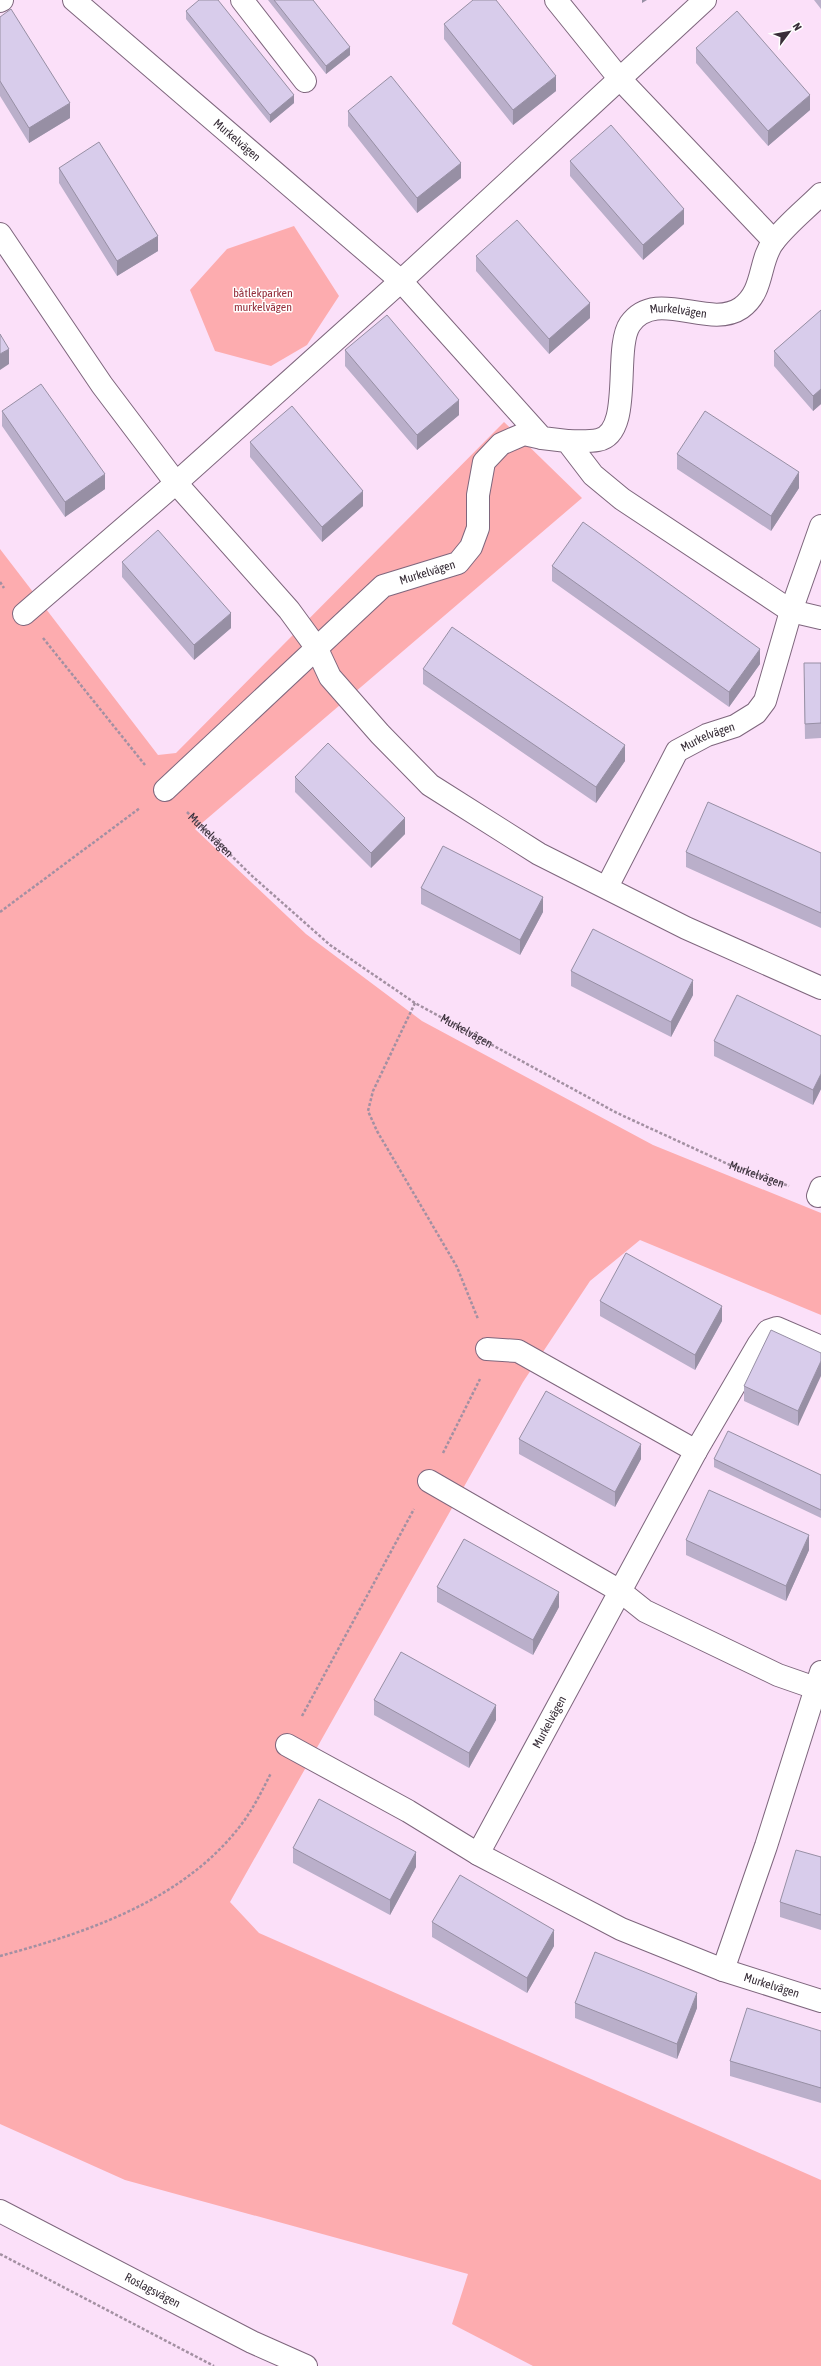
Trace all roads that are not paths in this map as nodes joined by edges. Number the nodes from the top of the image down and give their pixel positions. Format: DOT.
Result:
graph roads {
  1 [pos="74,0"];
  2 [pos="242,0"];
  3 [pos="556,0"];
  4 [pos="705,0"];
  5 [pos="619,78"];
  6 [pos="305,81"];
  7 [pos="821,194"];
  8 [pos="0,234"];
  9 [pos="774,241"];
  10 [pos="401,281"];
  11 [pos="542,438"];
  12 [pos="568,441"];
  13 [pos="176,483"];
  14 [pos="821,526"];
  15 [pos="791,611"];
  16 [pos="24,614"];
  17 [pos="821,618"];
  18 [pos="316,647"];
  19 [pos="165,790"];
  20 [pos="607,887"];
  21 [pos="821,988"];
  22 [pos="821,1347"];
  23 [pos="487,1349"];
  24 [pos="696,1451"];
  25 [pos="429,1481"];
  26 [pos="620,1591"];
  27 [pos="819,1683"];
  28 [pos="287,1744"];
  29 [pos="478,1854"];
  30 [pos="723,1970"];
  31 [pos="821,2001"];
  32 [pos="0,2211"];
  33 [pos="306,2366"];
  1 -- 10 [label="street, Murkelvägen"];
  2 -- 6 [label="street"];
  3 -- 5 [label="street"];
  4 -- 5 [label="street"];
  5 -- 9 [label="street"];
  5 -- 10 [label="street"];
  7 -- 9 [label="street, Murkelvägen"];
  8 -- 13 [label="street"];
  9 -- 12 [label="street, Murkelvägen"];
  10 -- 11 [label="street, Murkelvägen"];
  10 -- 13 [label="street"];
  11 -- 12 [label="street, Murkelvägen"];
  11 -- 18 [label="street, Murkelvägen"];
  12 -- 15 [label="street"];
  13 -- 16 [label="street"];
  13 -- 18 [label="street"];
  14 -- 15 [label="street, Murkelvägen"];
  15 -- 17 [label="street"];
  15 -- 20 [label="street, Murkelvägen"];
  18 -- 19 [label="street, Murkelvägen"];
  18 -- 20 [label="street"];
  20 -- 21 [label="street"];
  22 -- 24 [label="street, Murkelvägen"];
  23 -- 24 [label="street"];
  24 -- 26 [label="street, Murkelvägen"];
  25 -- 26 [label="street"];
  26 -- 27 [label="street"];
  26 -- 29 [label="street, Murkelvägen"];
  27 -- 30 [label="street"];
  28 -- 29 [label="street, Murkelvägen"];
  29 -- 30 [label="street, Murkelvägen"];
  30 -- 31 [label="street, Murkelvägen"];
  32 -- 33 [label="street, Roslagsvägen"];
}
